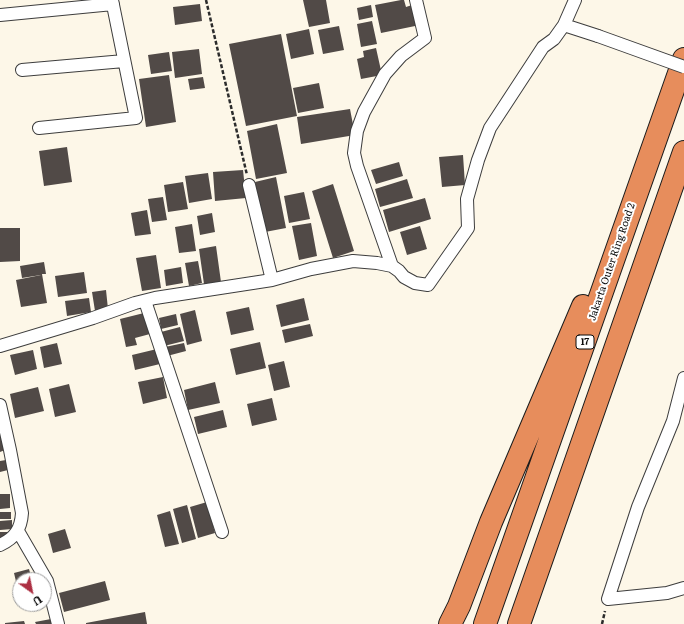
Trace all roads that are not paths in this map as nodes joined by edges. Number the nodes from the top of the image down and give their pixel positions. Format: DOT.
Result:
graph roads {
  1 [pos="416,0"];
  2 [pos="575,0"];
  3 [pos="112,2"];
  4 [pos="0,14"];
  5 [pos="564,25"];
  6 [pos="684,59"];
  7 [pos="124,60"];
  8 [pos="684,67"];
  9 [pos="22,70"];
  10 [pos="666,112"];
  11 [pos="39,128"];
  12 [pos="684,152"];
  13 [pos="249,185"];
  14 [pos="392,266"];
  15 [pos="272,280"];
  16 [pos="145,301"];
  17 [pos="0,346"];
  18 [pos="684,378"];
  19 [pos="0,405"];
  20 [pos="18,531"];
  21 [pos="222,532"];
  22 [pos="0,545"];
  23 [pos="684,588"];
  24 [pos="58,624"];
  25 [pos="450,624"];
  26 [pos="485,624"];
  27 [pos="519,624"];
  1 -- 14 [label="street"];
  2 -- 5 [label="street"];
  3 -- 4 [label="street"];
  3 -- 7 [label="street"];
  5 -- 8 [label="street, bridge"];
  5 -- 14 [label="street"];
  6 -- 10 [label="highway, Jakarta Outer Ring Road 2 / 17"];
  7 -- 9 [label="street"];
  7 -- 11 [label="street"];
  10 -- 25 [label="highway"];
  10 -- 26 [label="highway, Jakarta Outer Ring Road 2 / 17"];
  12 -- 27 [label="highway"];
  13 -- 15 [label="street"];
  14 -- 15 [label="street"];
  15 -- 16 [label="street"];
  16 -- 17 [label="street"];
  16 -- 21 [label="street"];
  18 -- 23 [label="street"];
  19 -- 20 [label="street"];
  20 -- 22 [label="street"];
  20 -- 24 [label="street"];
}
